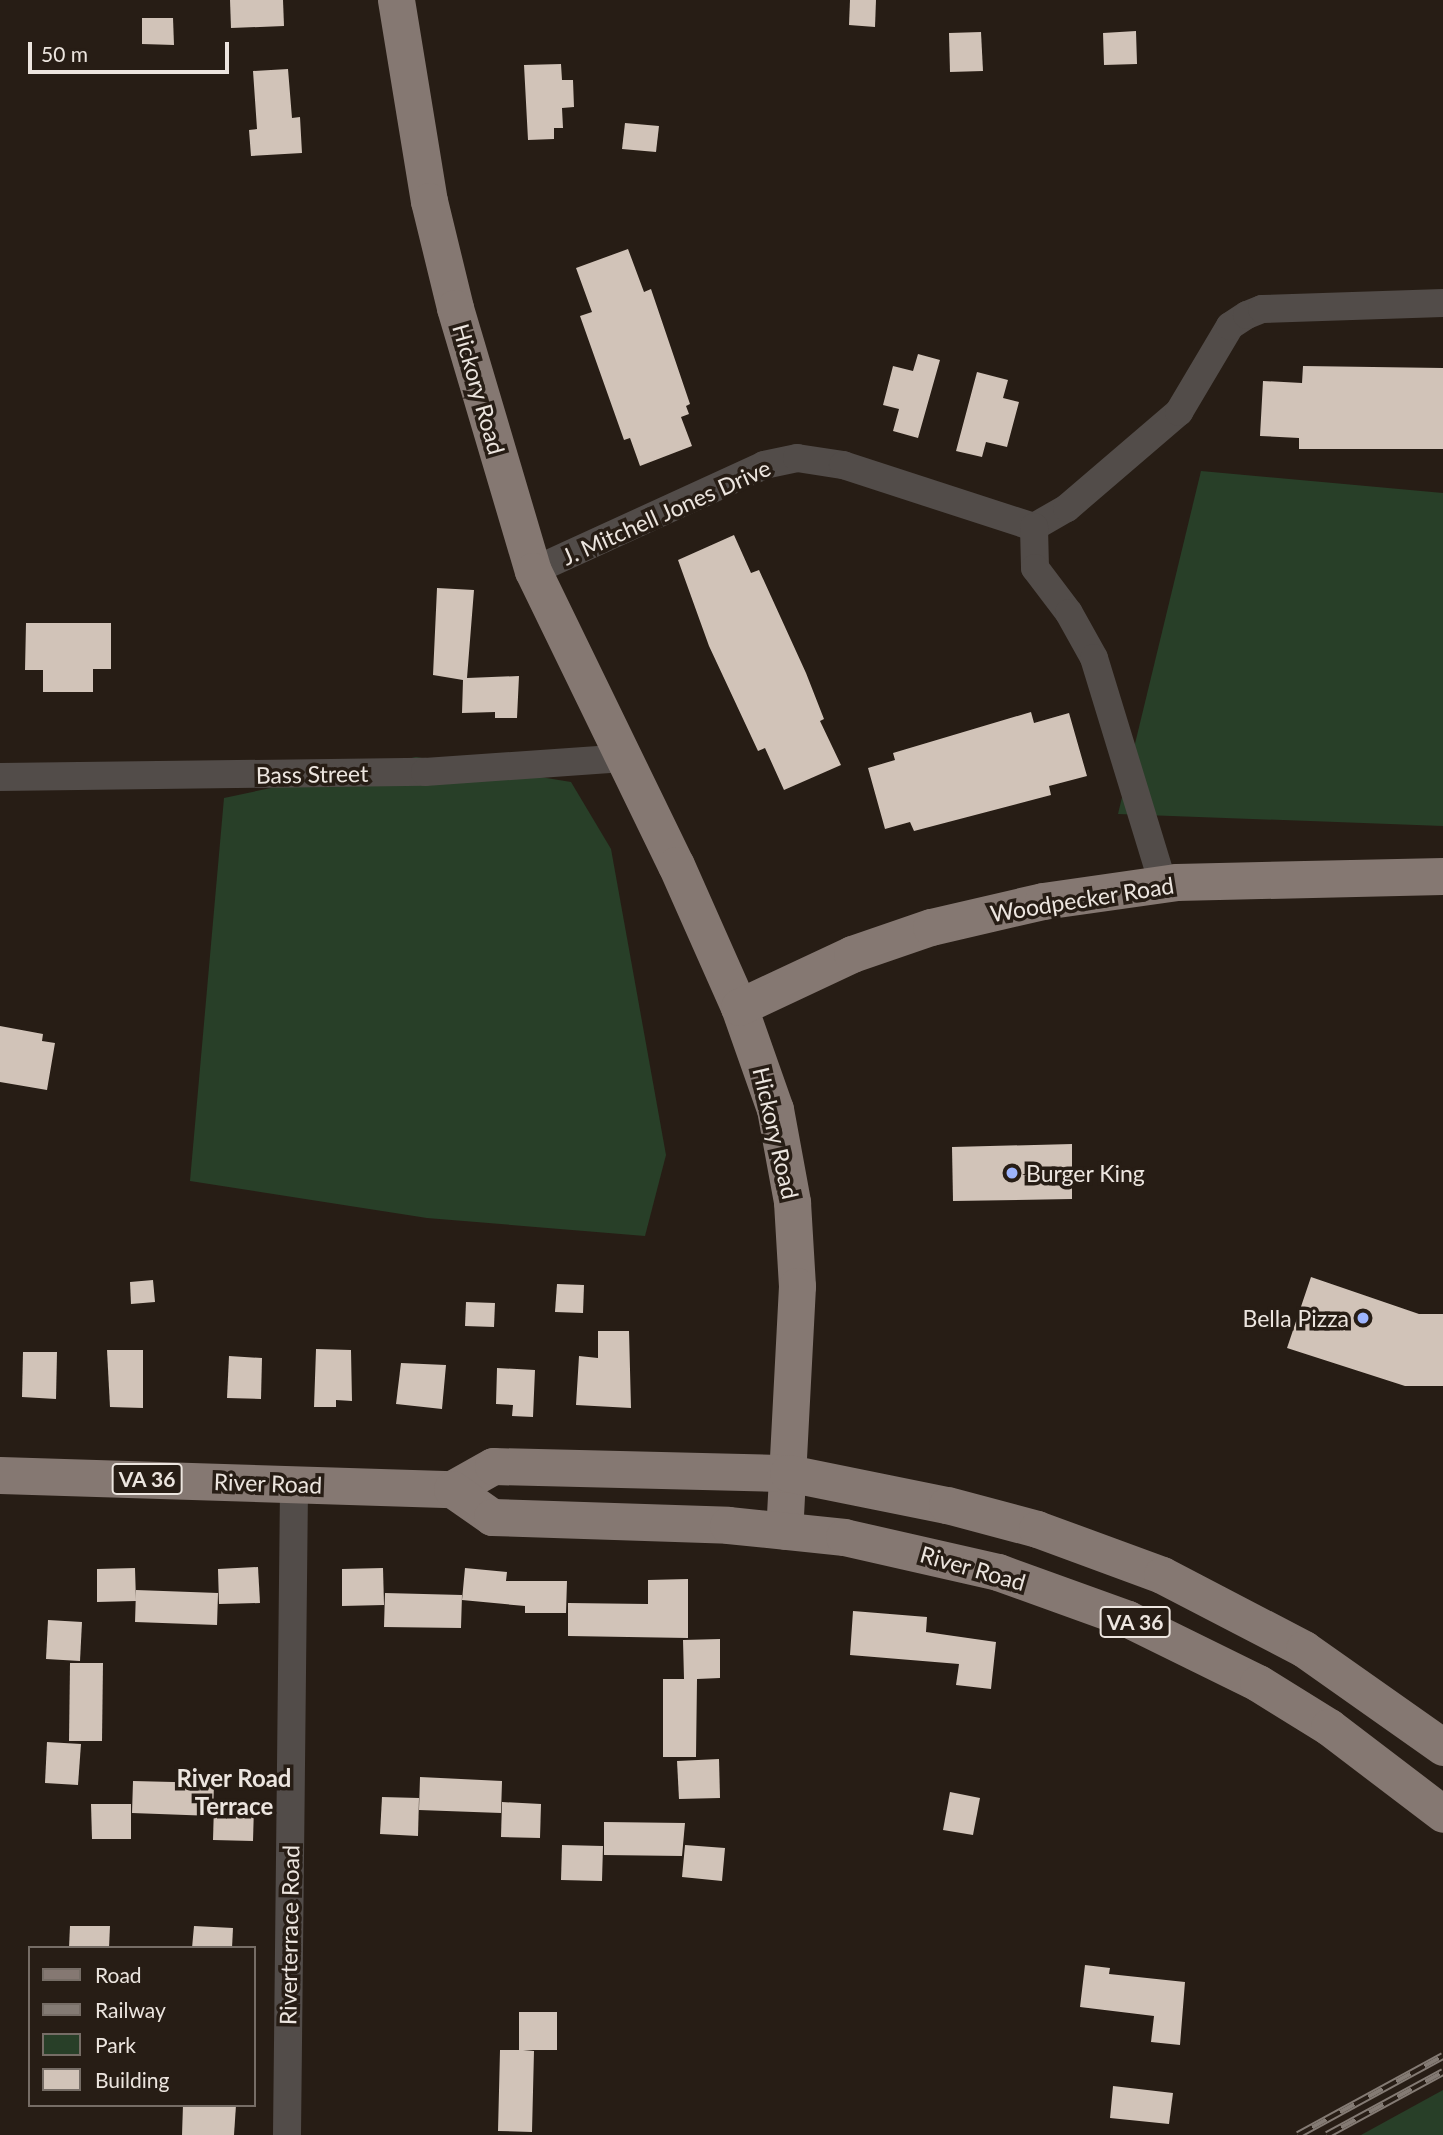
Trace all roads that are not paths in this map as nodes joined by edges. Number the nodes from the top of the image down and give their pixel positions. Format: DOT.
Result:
graph roads {
  1 [pos="396,0"];
  2 [pos="1443,303"];
  3 [pos="1034,527"];
  4 [pos="533,571"];
  5 [pos="624,758"];
  6 [pos="0,777"];
  7 [pos="1443,876"];
  8 [pos="1163,883"];
  9 [pos="739,1007"];
  10 [pos="788,1473"];
  11 [pos="0,1475"];
  12 [pos="294,1484"];
  13 [pos="452,1489"];
  14 [pos="784,1531"];
  15 [pos="1443,1747"];
  16 [pos="1443,1814"];
  17 [pos="287,2135"];
  1 -- 4 [label="main road, Hickory Road"];
  2 -- 3 [label="street"];
  3 -- 4 [label="street, J. Mitchell Jones Drive"];
  3 -- 8 [label="street"];
  4 -- 5 [label="main road, Hickory Road"];
  5 -- 6 [label="street, Bass Street"];
  5 -- 9 [label="main road, Hickory Road"];
  7 -- 8 [label="main road, Woodpecker Road"];
  8 -- 9 [label="main road, Woodpecker Road"];
  9 -- 10 [label="main road, Hickory Road"];
  10 -- 13 [label="main road, VA 36"];
  10 -- 14 [label="main road, Hickory Road"];
  10 -- 15 [label="main road, VA 36"];
  11 -- 12 [label="main road, River Road / VA 36"];
  12 -- 13 [label="main road, River Road / VA 36"];
  12 -- 17 [label="street, Riverterrace Road"];
  13 -- 14 [label="main road, River Road / VA 36"];
  14 -- 16 [label="main road, River Road / VA 36"];
}
